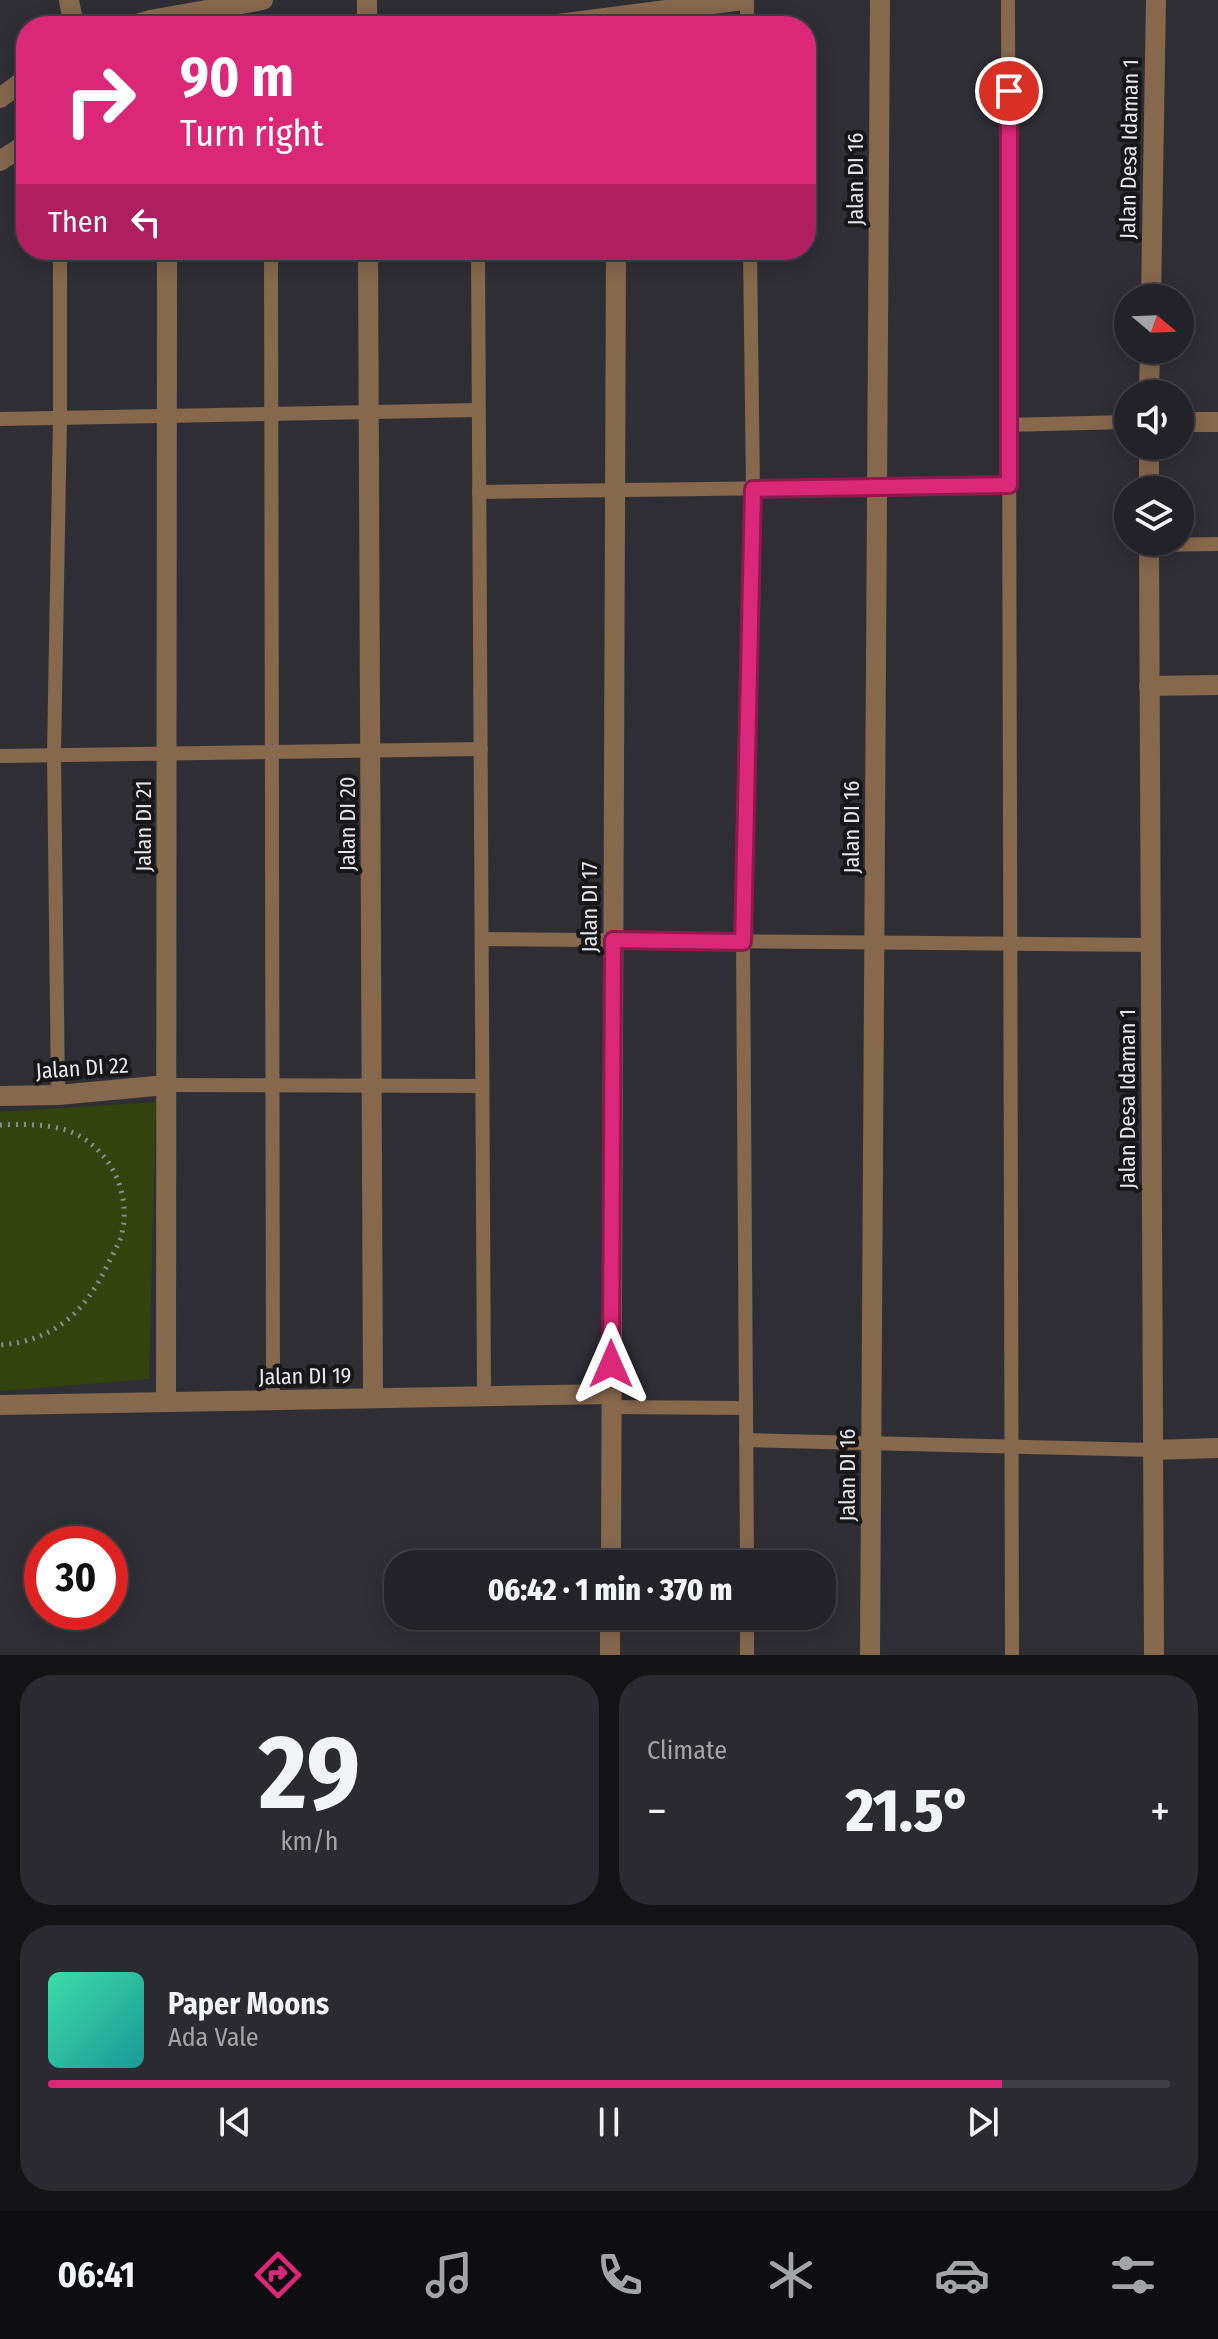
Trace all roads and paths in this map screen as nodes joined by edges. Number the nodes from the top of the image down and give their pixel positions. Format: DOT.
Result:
graph roads {
  1 [pos="263,0"];
  2 [pos="745,0"];
  3 [pos="880,0"];
  4 [pos="1008,0"];
  5 [pos="1156,0"];
  6 [pos="173,16"];
  7 [pos="652,16"];
  8 [pos="60,260"];
  9 [pos="167,260"];
  10 [pos="271,260"];
  11 [pos="368,260"];
  12 [pos="478,260"];
  13 [pos="616,260"];
  14 [pos="750,260"];
  15 [pos="1151,284"];
  16 [pos="478,410"];
  17 [pos="369,412"];
  18 [pos="272,414"];
  19 [pos="167,416"];
  20 [pos="60,418"];
  21 [pos="0,419"];
  22 [pos="1114,422"];
  23 [pos="1194,422"];
  24 [pos="1218,422"];
  25 [pos="1009,425"];
  26 [pos="1009,485"];
  27 [pos="877,487"];
  28 [pos="753,489"];
  29 [pos="615,490"];
  30 [pos="479,492"];
  31 [pos="1194,544"];
  32 [pos="1218,544"];
  33 [pos="1149,556"];
  34 [pos="1218,685"];
  35 [pos="1149,686"];
  36 [pos="481,749"];
  37 [pos="370,751"];
  38 [pos="272,752"];
  39 [pos="167,754"];
  40 [pos="54,755"];
  41 [pos="0,756"];
  42 [pos="482,939"];
  43 [pos="613,940"];
  44 [pos="743,942"];
  45 [pos="875,943"];
  46 [pos="1010,944"];
  47 [pos="1150,945"];
  48 [pos="166,1085"];
  49 [pos="273,1085"];
  50 [pos="372,1086"];
  51 [pos="482,1086"];
  52 [pos="58,1095"];
  53 [pos="0,1096"];
  54 [pos="0,1125"];
  55 [pos="0,1345"];
  56 [pos="484,1397"];
  57 [pos="373,1398"];
  58 [pos="273,1400"];
  59 [pos="611,1401"];
  60 [pos="166,1402"];
  61 [pos="0,1405"];
  62 [pos="746,1408"];
  63 [pos="746,1440"];
  64 [pos="872,1441"];
  65 [pos="1011,1445"];
  66 [pos="1218,1448"];
  67 [pos="1153,1450"];
  68 [pos="611,1550"];
  69 [pos="747,1550"];
  70 [pos="610,1630"];
  71 [pos="747,1630"];
  72 [pos="610,1655"];
  73 [pos="747,1655"];
  74 [pos="870,1655"];
  75 [pos="1012,1655"];
  76 [pos="1154,1655"];
  1 -- 6 [label="street"];
  2 -- 7 [label="street"];
  3 -- 27 [label="street, Jalan DI 16"];
  4 -- 25 [label="lane"];
  5 -- 15 [label="street, Jalan Desa Idaman 1"];
  8 -- 20 [label="lane"];
  9 -- 19 [label="street, Jalan DI 21"];
  10 -- 18 [label="lane"];
  11 -- 17 [label="street, Jalan DI 20"];
  12 -- 16 [label="lane"];
  13 -- 29 [label="street, Jalan DI 17"];
  14 -- 28 [label="lane"];
  16 -- 17 [label="lane"];
  16 -- 30 [label="lane"];
  17 -- 18 [label="lane"];
  17 -- 37 [label="street, Jalan DI 20"];
  18 -- 19 [label="lane"];
  18 -- 38 [label="lane"];
  19 -- 20 [label="lane"];
  19 -- 39 [label="street, Jalan DI 21"];
  20 -- 21 [label="lane"];
  20 -- 40 [label="lane"];
  22 -- 25 [label="lane"];
  23 -- 24 [label="street"];
  25 -- 26 [label="lane"];
  26 -- 27 [label="lane"];
  26 -- 46 [label="lane"];
  27 -- 28 [label="lane"];
  27 -- 45 [label="street, Jalan DI 16"];
  28 -- 29 [label="lane"];
  28 -- 44 [label="lane"];
  29 -- 30 [label="lane"];
  29 -- 43 [label="street, Jalan DI 17"];
  30 -- 36 [label="lane"];
  31 -- 32 [label="lane"];
  33 -- 35 [label="street, Jalan Desa Idaman 1"];
  34 -- 35 [label="street"];
  35 -- 47 [label="street, Jalan Desa Idaman 1"];
  36 -- 37 [label="lane"];
  36 -- 42 [label="lane"];
  37 -- 38 [label="lane"];
  37 -- 50 [label="street, Jalan DI 20"];
  38 -- 39 [label="lane"];
  38 -- 49 [label="lane"];
  39 -- 40 [label="lane"];
  39 -- 48 [label="street, Jalan DI 21"];
  40 -- 41 [label="lane"];
  40 -- 52 [label="lane"];
  42 -- 43 [label="lane"];
  42 -- 51 [label="lane"];
  43 -- 44 [label="lane"];
  43 -- 59 [label="street, Jalan DI 17"];
  44 -- 45 [label="lane"];
  44 -- 62 [label="lane"];
  45 -- 46 [label="lane"];
  45 -- 64 [label="street, Jalan DI 16"];
  46 -- 47 [label="lane"];
  46 -- 65 [label="lane"];
  47 -- 67 [label="street, Jalan Desa Idaman 1"];
  48 -- 49 [label="lane"];
  48 -- 52 [label="street, Jalan DI 22"];
  48 -- 60 [label="street, Jalan DI 21"];
  49 -- 50 [label="lane"];
  49 -- 58 [label="lane"];
  50 -- 51 [label="lane"];
  50 -- 57 [label="street, Jalan DI 20"];
  51 -- 56 [label="lane"];
  52 -- 53 [label="street, Jalan DI 22"];
  54 -- 55 [label="path"];
  56 -- 57 [label="street, Jalan DI 19"];
  56 -- 59 [label="street, Jalan DI 19"];
  57 -- 58 [label="street, Jalan DI 19"];
  58 -- 60 [label="street, Jalan DI 19"];
  59 -- 62 [label="lane"];
  59 -- 68 [label="street, Jalan DI 17"];
  60 -- 61 [label="street, Jalan DI 19"];
  62 -- 63 [label="lane"];
  63 -- 64 [label="lane"];
  63 -- 69 [label="lane"];
  64 -- 65 [label="lane"];
  64 -- 74 [label="street, Jalan DI 16"];
  65 -- 67 [label="lane"];
  65 -- 75 [label="lane"];
  66 -- 67 [label="street"];
  67 -- 76 [label="street, Jalan Desa Idaman 1"];
  70 -- 72 [label="street"];
  71 -- 73 [label="lane"];
}
